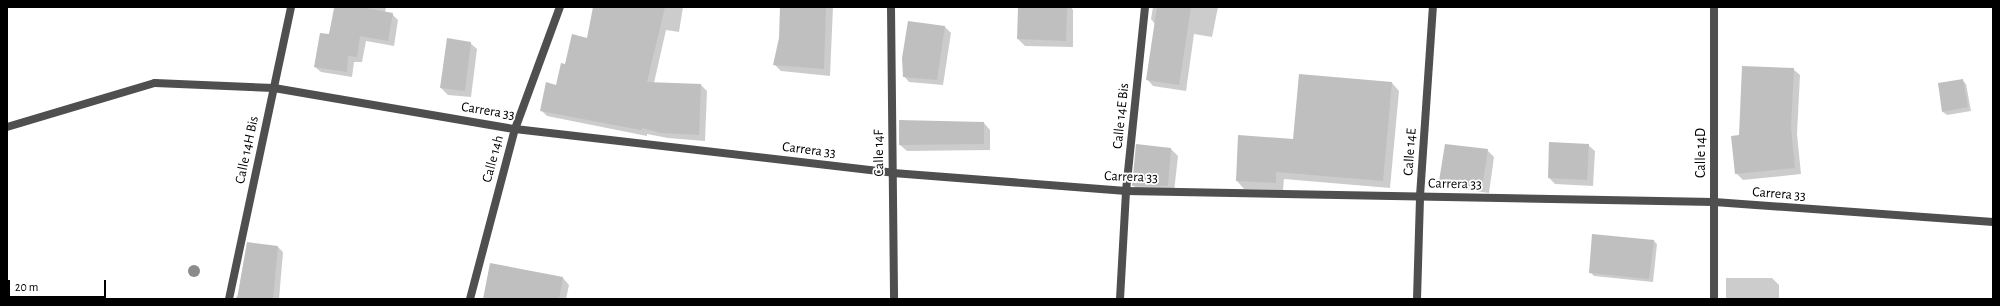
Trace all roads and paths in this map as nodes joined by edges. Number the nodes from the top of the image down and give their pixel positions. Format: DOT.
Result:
graph roads {
  1 [pos="291,7"];
  2 [pos="560,7"];
  3 [pos="891,7"];
  4 [pos="1145,7"];
  5 [pos="1433,7"];
  6 [pos="1714,7"];
  7 [pos="274,88"];
  8 [pos="7,127"];
  9 [pos="515,128"];
  10 [pos="893,173"];
  11 [pos="1126,191"];
  12 [pos="1420,196"];
  13 [pos="1714,202"];
  14 [pos="1993,222"];
  15 [pos="229,299"];
  16 [pos="470,299"];
  17 [pos="894,299"];
  18 [pos="1120,299"];
  19 [pos="1417,299"];
  20 [pos="1714,299"];
  1 -- 7 [label="street, Calle 14H Bis"];
  2 -- 9 [label="street, Calle 14h"];
  3 -- 10 [label="street, Calle 14F"];
  4 -- 11 [label="street, Calle 14E Bis"];
  5 -- 12 [label="street, Calle 14E"];
  6 -- 13 [label="street, Calle 14D"];
  7 -- 8 [label="street, Carrera 33"];
  7 -- 9 [label="street, Carrera 33"];
  7 -- 15 [label="street, Calle 14H Bis"];
  9 -- 10 [label="street, Carrera 33"];
  9 -- 16 [label="street, Calle 14h"];
  10 -- 11 [label="street, Carrera 33"];
  10 -- 17 [label="street, Calle 14F"];
  11 -- 12 [label="street, Carrera 33"];
  11 -- 18 [label="street, Calle 14E Bis"];
  12 -- 13 [label="street, Carrera 33"];
  12 -- 19 [label="street, Calle 14E"];
  13 -- 14 [label="street, Carrera 33"];
  13 -- 20 [label="street, Calle 14D"];
}
